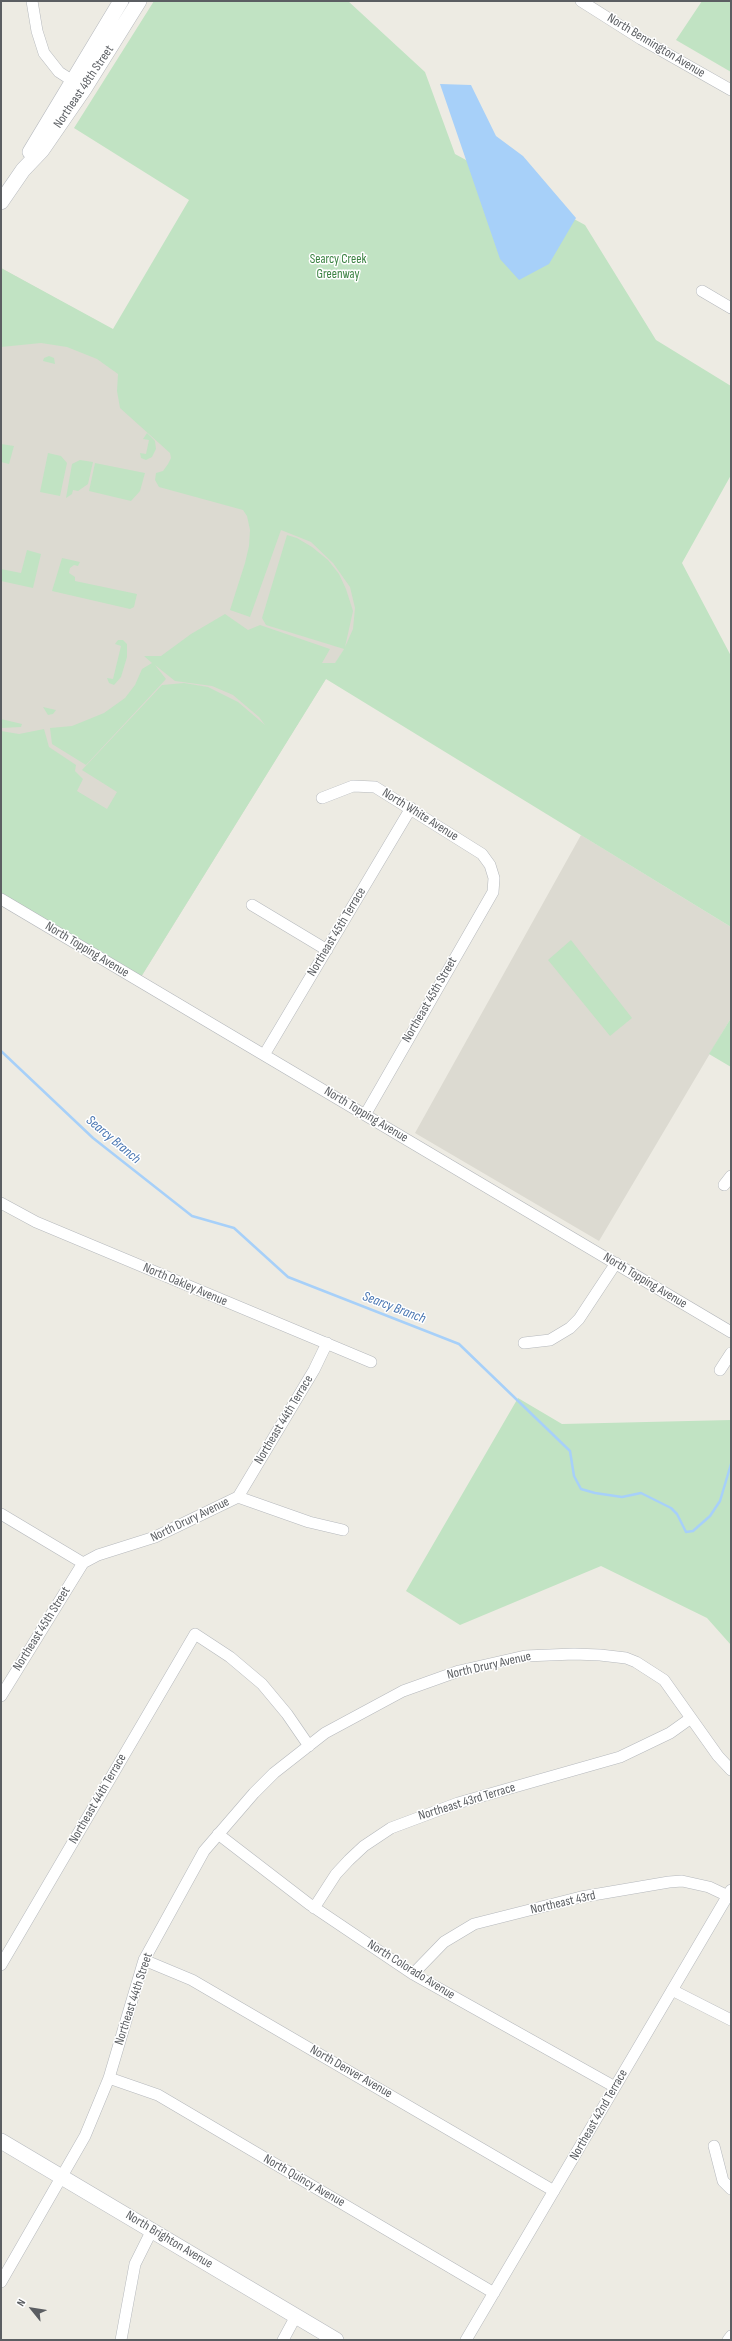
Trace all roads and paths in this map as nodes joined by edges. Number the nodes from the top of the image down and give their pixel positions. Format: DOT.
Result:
graph roads {
  1 [pos="32,1"];
  2 [pos="121,1"];
  3 [pos="139,1"];
  4 [pos="581,1"];
  5 [pos="79,85"];
  6 [pos="731,90"];
  7 [pos="1,202"];
  8 [pos="702,291"];
  9 [pos="731,308"];
  10 [pos="322,798"];
  11 [pos="411,808"];
  12 [pos="494,885"];
  13 [pos="1,899"];
  14 [pos="252,905"];
  15 [pos="326,950"];
  16 [pos="264,1055"];
  17 [pos="364,1115"];
  18 [pos="731,1176"];
  19 [pos="724,1185"];
  20 [pos="1,1203"];
  21 [pos="616,1263"];
  22 [pos="731,1332"];
  23 [pos="327,1343"];
  24 [pos="524,1344"];
  25 [pos="731,1353"];
  26 [pos="371,1362"];
  27 [pos="720,1370"];
  28 [pos="238,1497"];
  29 [pos="1,1514"];
  30 [pos="343,1530"];
  31 [pos="83,1563"];
  32 [pos="1,1696"];
  33 [pos="691,1718"];
  34 [pos="309,1746"];
  35 [pos="731,1770"];
  36 [pos="218,1834"];
  37 [pos="729,1893"];
  38 [pos="314,1908"];
  39 [pos="144,1960"];
  40 [pos="1,1964"];
  41 [pos="413,1974"];
  42 [pos="672,1990"];
  43 [pos="731,2020"];
  44 [pos="110,2078"];
  45 [pos="615,2087"];
  46 [pos="1,2141"];
  47 [pos="714,2146"];
  48 [pos="63,2177"];
  49 [pos="731,2189"];
  50 [pos="554,2191"];
  51 [pos="152,2230"];
  52 [pos="1,2282"];
  53 [pos="494,2293"];
  54 [pos="296,2316"];
  55 [pos="731,2336"];
  56 [pos="121,2340"];
  57 [pos="283,2340"];
  58 [pos="336,2340"];
  59 [pos="466,2340"];
  60 [pos="728,2340"];
  1 -- 5 [label="street"];
  2 -- 5 [label="main road, Northeast 48th Street"];
  3 -- 5 [label="main road, Northeast 48th Street"];
  4 -- 6 [label="street, North Bennington Avenue"];
  5 -- 7 [label="main road, Northeast 48th Street"];
  8 -- 9 [label="street"];
  10 -- 11 [label="street, North White Avenue"];
  11 -- 12 [label="street, North White Avenue"];
  11 -- 15 [label="street, Northeast 45th Terrace"];
  12 -- 17 [label="street, Northeast 45th Street"];
  13 -- 16 [label="street, North Topping Avenue"];
  14 -- 15 [label="street"];
  15 -- 16 [label="street, Northeast 45th Terrace"];
  16 -- 17 [label="street, North Topping Avenue"];
  17 -- 21 [label="street, North Topping Avenue"];
  18 -- 19 [label="street"];
  20 -- 23 [label="street, North Oakley Avenue"];
  21 -- 22 [label="street, North Topping Avenue"];
  21 -- 24 [label="street"];
  23 -- 26 [label="street, North Oakley Avenue"];
  23 -- 28 [label="street, Northeast 44th Terrace"];
  25 -- 27 [label="street"];
  28 -- 30 [label="street, North Drury Avenue"];
  28 -- 31 [label="street, North Drury Avenue"];
  29 -- 31 [label="street"];
  31 -- 32 [label="street, Northeast 45th Street"];
  33 -- 34 [label="street, North Drury Avenue"];
  33 -- 35 [label="street, North Drury Avenue"];
  33 -- 38 [label="street, Northeast 43rd Terrace"];
  34 -- 36 [label="street, Northeast 44th Street"];
  34 -- 40 [label="street, Northeast 44th Terrace"];
  36 -- 38 [label="street, North Colorado Avenue"];
  36 -- 39 [label="street, Northeast 44th Street"];
  37 -- 41 [label="street, Northeast 43rd"];
  37 -- 42 [label="street, Northeast 42nd Terrace"];
  38 -- 41 [label="street, North Colorado Avenue"];
  39 -- 44 [label="street, Northeast 44th Street"];
  39 -- 50 [label="street, North Denver Avenue"];
  41 -- 45 [label="street, North Colorado Avenue"];
  42 -- 43 [label="street"];
  42 -- 45 [label="street, Northeast 42nd Terrace"];
  44 -- 48 [label="street, Northeast 44th Street"];
  44 -- 53 [label="street, North Quincy Avenue"];
  45 -- 50 [label="street, Northeast 42nd Terrace"];
  46 -- 48 [label="main road, North Brighton Avenue"];
  47 -- 49 [label="street"];
  48 -- 51 [label="main road, North Brighton Avenue"];
  48 -- 52 [label="street, Northeast 44th Street"];
  50 -- 53 [label="street, Northeast 42nd Terrace"];
  51 -- 54 [label="main road, North Brighton Avenue"];
  51 -- 56 [label="street"];
  53 -- 59 [label="street, Northeast 42nd Terrace"];
  54 -- 57 [label="street"];
  54 -- 58 [label="main road, North Brighton Avenue"];
  55 -- 60 [label="street"];
}
